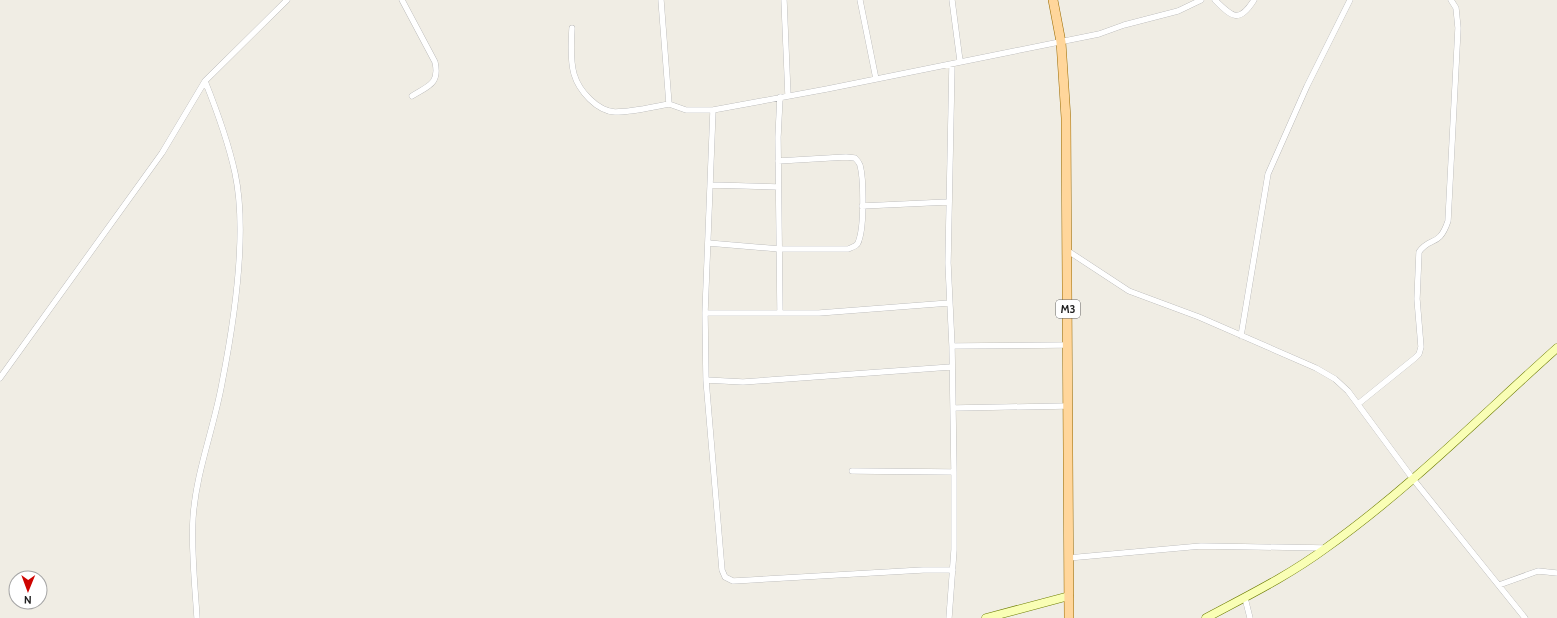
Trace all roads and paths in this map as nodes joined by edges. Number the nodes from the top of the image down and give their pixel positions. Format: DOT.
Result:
graph roads {
  1 [pos="287,0"];
  2 [pos="402,0"];
  3 [pos="661,0"];
  4 [pos="784,0"];
  5 [pos="860,0"];
  6 [pos="952,0"];
  7 [pos="1053,0"];
  8 [pos="1200,0"];
  9 [pos="1215,0"];
  10 [pos="1254,0"];
  11 [pos="1350,0"];
  12 [pos="1451,0"];
  13 [pos="572,28"];
  14 [pos="1061,42"];
  15 [pos="960,62"];
  16 [pos="952,64"];
  17 [pos="876,79"];
  18 [pos="204,81"];
  19 [pos="412,96"];
  20 [pos="788,96"];
  21 [pos="780,97"];
  22 [pos="669,104"];
  23 [pos="713,110"];
  24 [pos="778,161"];
  25 [pos="711,185"];
  26 [pos="778,187"];
  27 [pos="948,202"];
  28 [pos="862,206"];
  29 [pos="708,243"];
  30 [pos="780,249"];
  31 [pos="1068,251"];
  32 [pos="949,303"];
  33 [pos="705,313"];
  34 [pos="780,313"];
  35 [pos="1241,336"];
  36 [pos="1067,345"];
  37 [pos="952,346"];
  38 [pos="1557,348"];
  39 [pos="952,367"];
  40 [pos="0,378"];
  41 [pos="706,380"];
  42 [pos="1358,404"];
  43 [pos="1067,406"];
  44 [pos="954,408"];
  45 [pos="852,471"];
  46 [pos="954,472"];
  47 [pos="1414,478"];
  48 [pos="1326,548"];
  49 [pos="1068,558"];
  50 [pos="953,570"];
  51 [pos="1557,573"];
  52 [pos="1499,585"];
  53 [pos="1069,596"];
  54 [pos="1245,598"];
  55 [pos="197,618"];
  56 [pos="949,618"];
  57 [pos="986,618"];
  58 [pos="1069,618"];
  59 [pos="1206,618"];
  60 [pos="1250,618"];
  61 [pos="1525,618"];
  1 -- 18 [label="street"];
  2 -- 19 [label="street"];
  3 -- 22 [label="street"];
  4 -- 20 [label="street"];
  5 -- 17 [label="street"];
  6 -- 15 [label="street"];
  7 -- 14 [label="main road, M3"];
  8 -- 14 [label="street"];
  9 -- 10 [label="street"];
  11 -- 35 [label="street"];
  12 -- 42 [label="street"];
  13 -- 22 [label="street"];
  14 -- 15 [label="street"];
  14 -- 31 [label="main road, M3"];
  15 -- 16 [label="street"];
  16 -- 17 [label="street"];
  16 -- 27 [label="street"];
  17 -- 20 [label="street"];
  18 -- 40 [label="street"];
  18 -- 55 [label="street"];
  20 -- 21 [label="street"];
  21 -- 23 [label="street"];
  21 -- 24 [label="street"];
  22 -- 23 [label="street"];
  23 -- 25 [label="street"];
  24 -- 26 [label="street"];
  24 -- 28 [label="street"];
  25 -- 26 [label="street"];
  25 -- 29 [label="street"];
  26 -- 30 [label="street"];
  27 -- 28 [label="street"];
  27 -- 32 [label="street"];
  28 -- 30 [label="street"];
  29 -- 30 [label="street"];
  29 -- 33 [label="street"];
  30 -- 34 [label="street"];
  31 -- 35 [label="street"];
  31 -- 36 [label="main road, M3"];
  32 -- 34 [label="street"];
  32 -- 37 [label="street"];
  33 -- 34 [label="street"];
  33 -- 41 [label="street"];
  35 -- 42 [label="street"];
  36 -- 37 [label="street"];
  36 -- 43 [label="main road, M3"];
  37 -- 39 [label="street"];
  38 -- 47 [label="street"];
  39 -- 41 [label="street"];
  39 -- 44 [label="street"];
  41 -- 50 [label="street"];
  42 -- 47 [label="street"];
  43 -- 44 [label="street"];
  43 -- 49 [label="main road, M3"];
  44 -- 46 [label="street"];
  45 -- 46 [label="street"];
  46 -- 50 [label="street"];
  47 -- 48 [label="street"];
  47 -- 52 [label="street"];
  48 -- 49 [label="street"];
  48 -- 54 [label="street"];
  49 -- 53 [label="main road, M3"];
  50 -- 56 [label="street"];
  51 -- 52 [label="street"];
  52 -- 61 [label="street"];
  53 -- 57 [label="street"];
  53 -- 58 [label="main road, M3"];
  54 -- 59 [label="street"];
  54 -- 60 [label="street"];
}
